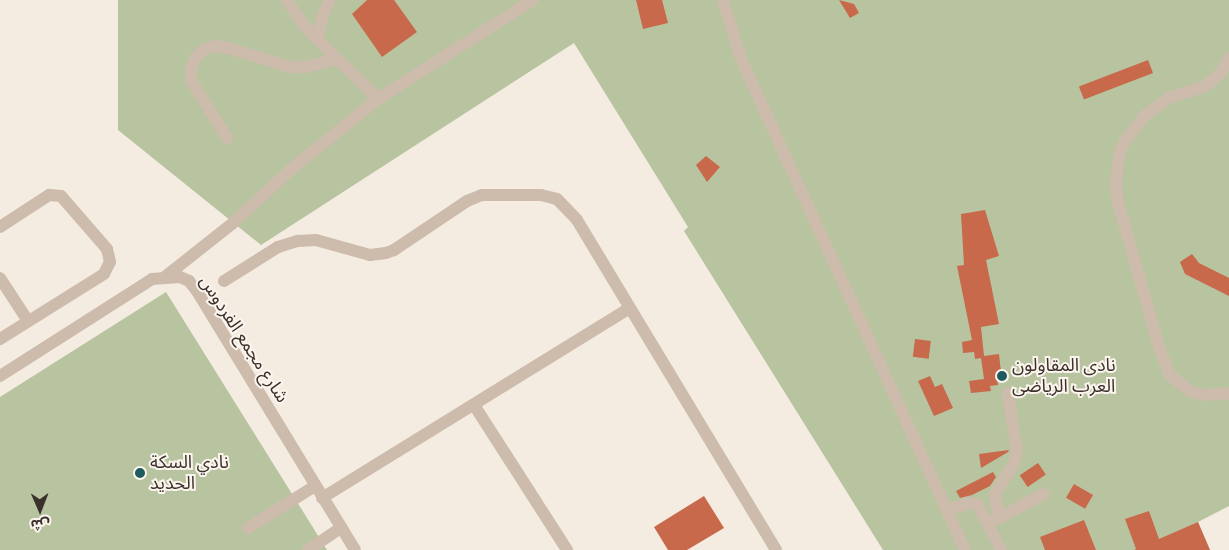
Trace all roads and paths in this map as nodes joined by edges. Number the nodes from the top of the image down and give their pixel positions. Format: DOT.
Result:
graph roads {
  1 [pos="287,0"];
  2 [pos="330,0"];
  3 [pos="534,0"];
  4 [pos="723,0"];
  5 [pos="317,39"];
  6 [pos="1229,58"];
  7 [pos="337,59"];
  8 [pos="378,99"];
  9 [pos="227,138"];
  10 [pos="0,227"];
  11 [pos="166,276"];
  12 [pos="0,278"];
  13 [pos="224,281"];
  14 [pos="630,308"];
  15 [pos="28,321"];
  16 [pos="0,339"];
  17 [pos="0,376"];
  18 [pos="1229,392"];
  19 [pos="1008,394"];
  20 [pos="474,404"];
  21 [pos="315,486"];
  22 [pos="1044,494"];
  23 [pos="322,498"];
  24 [pos="948,510"];
  25 [pos="1002,517"];
  26 [pos="989,524"];
  27 [pos="248,528"];
  28 [pos="341,528"];
  29 [pos="308,550"];
  30 [pos="355,550"];
  31 [pos="567,550"];
  32 [pos="776,550"];
  33 [pos="965,550"];
  34 [pos="1001,550"];
  1 -- 5 [label="street"];
  2 -- 5 [label="street"];
  3 -- 8 [label="street"];
  4 -- 24 [label="street"];
  5 -- 7 [label="street"];
  6 -- 18 [label="street"];
  7 -- 8 [label="street"];
  7 -- 9 [label="street"];
  8 -- 11 [label="street"];
  10 -- 15 [label="street"];
  11 -- 17 [label="street"];
  11 -- 21 [label="street, شارع مجمع الفردوس"];
  12 -- 15 [label="street"];
  13 -- 14 [label="street"];
  14 -- 20 [label="street"];
  14 -- 32 [label="street"];
  15 -- 16 [label="street"];
  19 -- 25 [label="street"];
  20 -- 23 [label="street"];
  20 -- 31 [label="street"];
  21 -- 23 [label="street, شارع مجمع الفردوس"];
  21 -- 27 [label="street"];
  22 -- 25 [label="street"];
  23 -- 28 [label="street, شارع مجمع الفردوس"];
  24 -- 26 [label="street"];
  24 -- 33 [label="street"];
  25 -- 26 [label="street"];
  26 -- 34 [label="street"];
  28 -- 29 [label="street"];
  28 -- 30 [label="street, شارع مجمع الفردوس"];
}
